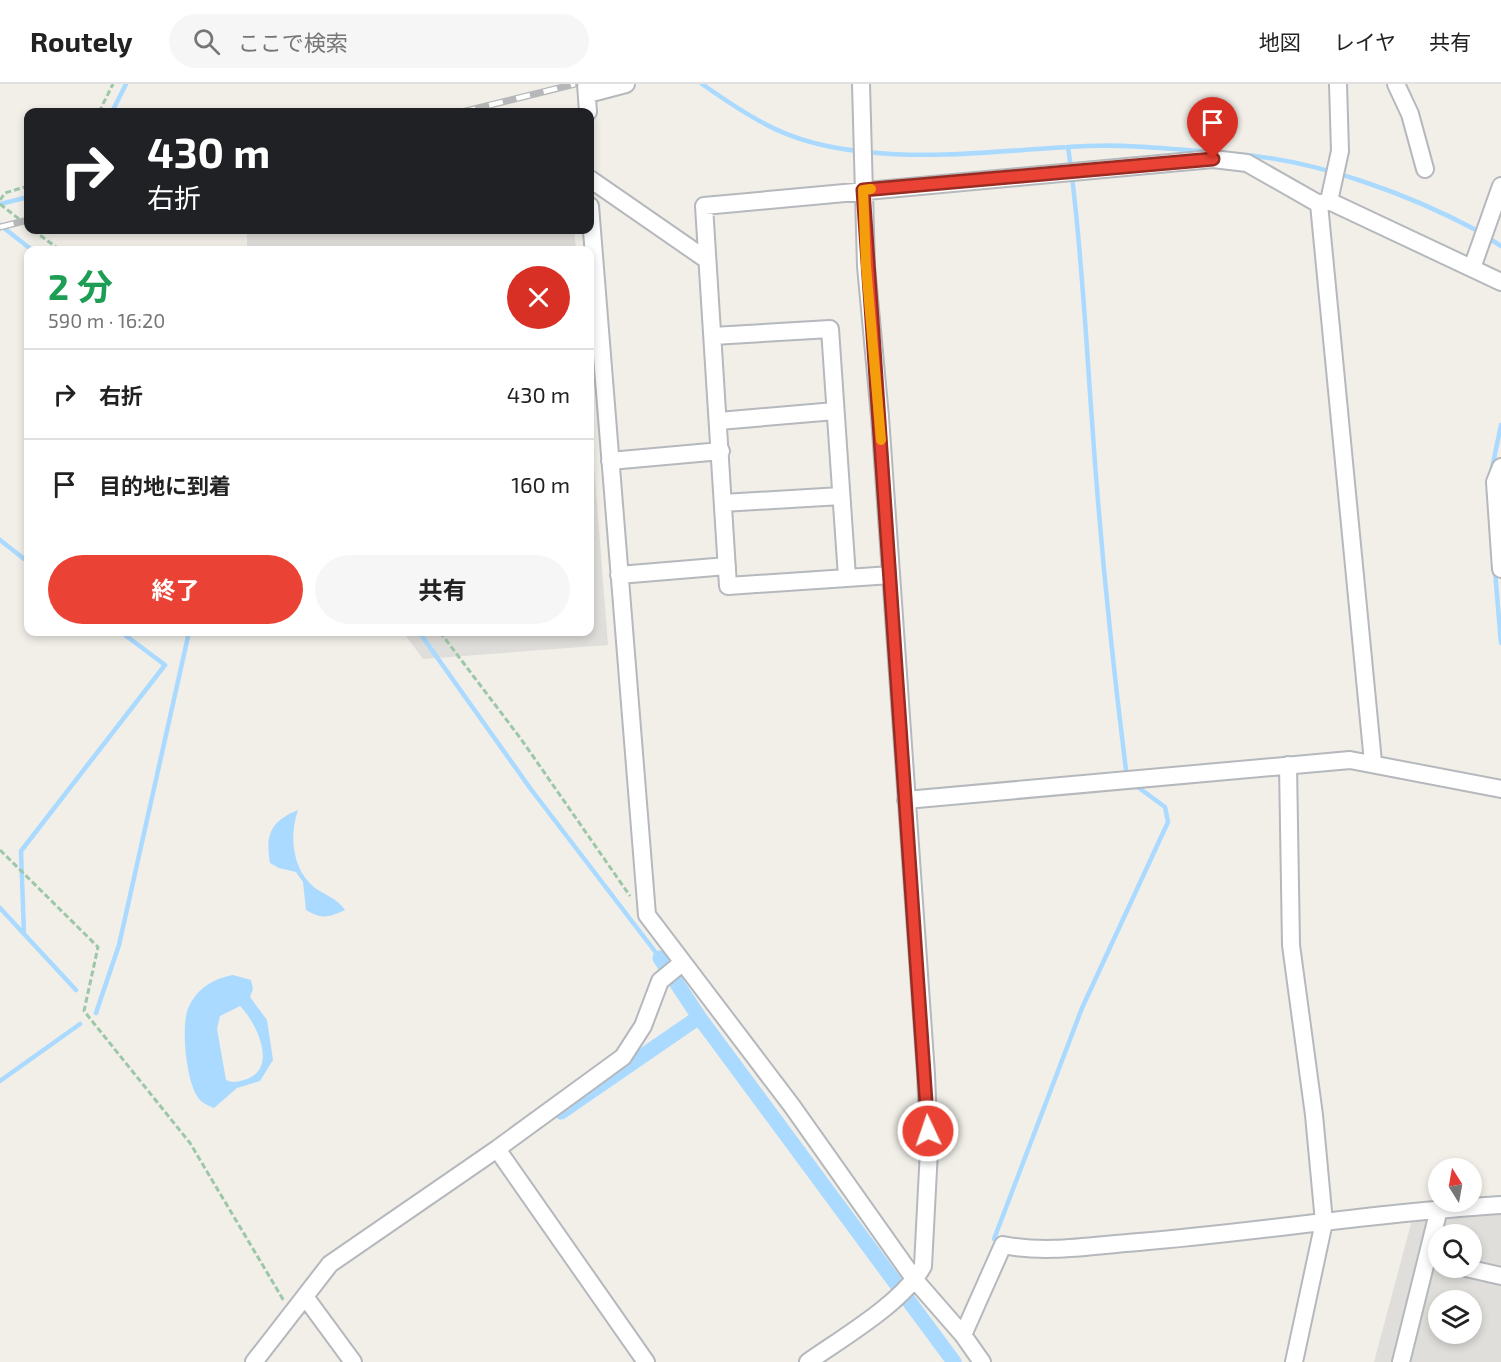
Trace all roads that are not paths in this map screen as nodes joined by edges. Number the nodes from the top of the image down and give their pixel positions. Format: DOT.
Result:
graph roads {
  1 [pos="626,84"];
  2 [pos="861,84"];
  3 [pos="1338,84"];
  4 [pos="1396,84"];
  5 [pos="587,89"];
  6 [pos="588,108"];
  7 [pos="1425,169"];
  8 [pos="594,182"];
  9 [pos="1501,186"];
  10 [pos="863,190"];
  11 [pos="1324,203"];
  12 [pos="594,257"];
  13 [pos="707,261"];
  14 [pos="1472,268"];
  15 [pos="1501,282"];
  16 [pos="712,336"];
  17 [pos="835,411"];
  18 [pos="719,421"];
  19 [pos="721,451"];
  20 [pos="610,460"];
  21 [pos="1501,466"];
  22 [pos="841,496"];
  23 [pos="723,503"];
  24 [pos="727,566"];
  25 [pos="1501,569"];
  26 [pos="620,575"];
  27 [pos="891,575"];
  28 [pos="847,577"];
  29 [pos="1373,762"];
  30 [pos="1288,765"];
  31 [pos="1501,789"];
  32 [pos="906,800"];
  33 [pos="682,963"];
  34 [pos="497,1149"];
  35 [pos="1501,1205"];
  36 [pos="1482,1206"];
  37 [pos="1428,1210"];
  38 [pos="1438,1212"];
  39 [pos="1324,1222"];
  40 [pos="1482,1272"];
  41 [pos="1501,1276"];
  42 [pos="915,1280"];
  43 [pos="301,1304"];
  44 [pos="963,1335"];
  45 [pos="254,1362"];
  46 [pos="353,1362"];
  47 [pos="646,1362"];
  48 [pos="808,1362"];
  49 [pos="982,1362"];
  50 [pos="1294,1362"];
  51 [pos="1401,1362"];
  1 -- 5 [label="street"];
  2 -- 10 [label="street"];
  3 -- 11 [label="street"];
  4 -- 7 [label="street"];
  5 -- 6 [label="street"];
  8 -- 13 [label="street"];
  9 -- 14 [label="street"];
  10 -- 11 [label="street"];
  10 -- 13 [label="street"];
  10 -- 27 [label="street"];
  11 -- 14 [label="street"];
  11 -- 29 [label="street"];
  12 -- 20 [label="street"];
  13 -- 16 [label="street"];
  14 -- 15 [label="street"];
  16 -- 17 [label="street"];
  16 -- 18 [label="street"];
  17 -- 18 [label="street"];
  17 -- 22 [label="street"];
  18 -- 19 [label="street"];
  19 -- 20 [label="street"];
  19 -- 23 [label="street"];
  20 -- 26 [label="street"];
  21 -- 25 [label="street"];
  22 -- 23 [label="street"];
  22 -- 28 [label="street"];
  23 -- 24 [label="street"];
  24 -- 26 [label="street"];
  24 -- 28 [label="street"];
  26 -- 33 [label="street"];
  27 -- 28 [label="street"];
  27 -- 32 [label="street"];
  29 -- 30 [label="street"];
  29 -- 31 [label="street"];
  30 -- 32 [label="street"];
  30 -- 39 [label="street"];
  32 -- 42 [label="street"];
  33 -- 34 [label="street"];
  33 -- 42 [label="street"];
  34 -- 43 [label="street"];
  34 -- 47 [label="street"];
  35 -- 36 [label="street"];
  37 -- 39 [label="street"];
  38 -- 51 [label="street"];
  39 -- 44 [label="street"];
  39 -- 50 [label="street"];
  40 -- 41 [label="street"];
  42 -- 44 [label="street"];
  42 -- 48 [label="street"];
  43 -- 45 [label="street"];
  43 -- 46 [label="street"];
  44 -- 49 [label="street"];
}
